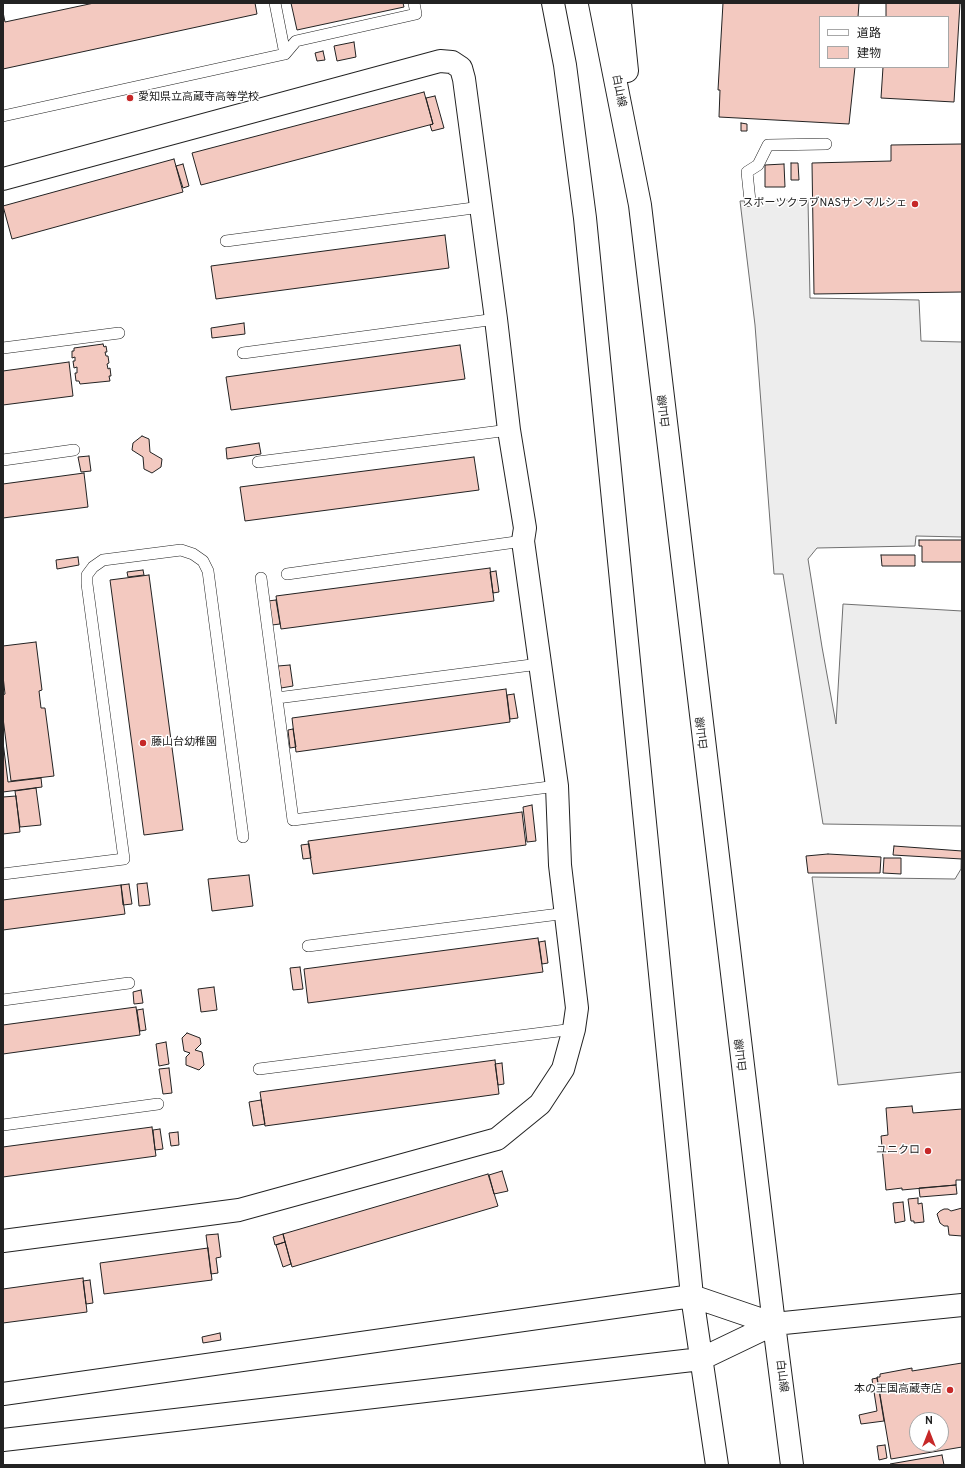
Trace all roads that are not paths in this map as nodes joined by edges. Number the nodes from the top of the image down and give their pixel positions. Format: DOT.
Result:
graph roads {
  1 [pos="276,3"];
  2 [pos="414,3"];
  3 [pos="553,3"];
  4 [pos="600,3"];
  5 [pos="620,3"];
  6 [pos="285,54"];
  7 [pos="3,116"];
  8 [pos="826,144"];
  9 [pos="3,179"];
  10 [pos="750,201"];
  11 [pos="640,205"];
  12 [pos="481,207"];
  13 [pos="226,241"];
  14 [pos="496,318"];
  15 [pos="119,333"];
  16 [pos="3,348"];
  17 [pos="243,352"];
  18 [pos="509,430"];
  19 [pos="74,450"];
  20 [pos="3,460"];
  21 [pos="258,462"];
  22 [pos="523,541"];
  23 [pos="287,574"];
  24 [pos="262,578"];
  25 [pos="539,664"];
  26 [pos="278,698"];
  27 [pos="557,786"];
  28 [pos="243,836"];
  29 [pos="3,874"];
  30 [pos="566,913"];
  31 [pos="308,946"];
  32 [pos="129,983"];
  33 [pos="3,1000"];
  34 [pos="574,1029"];
  35 [pos="259,1069"];
  36 [pos="158,1104"];
  37 [pos="3,1124"];
  38 [pos="3,1241"];
  39 [pos="692,1296"];
  40 [pos="962,1305"];
  41 [pos="774,1324"];
  42 [pos="701,1359"];
  43 [pos="3,1394"];
  44 [pos="3,1440"];
  45 [pos="717,1465"];
  46 [pos="792,1465"];
  1 -- 6 [label="lane"];
  2 -- 6 [label="lane"];
  3 -- 39 [label="street"];
  4 -- 11 [label="street, 白山線"];
  5 -- 11 [label="street"];
  6 -- 7 [label="lane"];
  8 -- 10 [label="lane"];
  9 -- 12 [label="street"];
  11 -- 41 [label="street, 白山線"];
  12 -- 13 [label="lane"];
  12 -- 14 [label="street"];
  14 -- 17 [label="lane"];
  14 -- 18 [label="street"];
  15 -- 16 [label="lane"];
  18 -- 21 [label="lane"];
  18 -- 22 [label="street"];
  19 -- 20 [label="lane"];
  22 -- 23 [label="lane"];
  22 -- 25 [label="street"];
  24 -- 26 [label="lane"];
  25 -- 26 [label="lane"];
  25 -- 27 [label="street"];
  26 -- 27 [label="lane"];
  27 -- 30 [label="street"];
  28 -- 29 [label="lane"];
  30 -- 31 [label="lane"];
  30 -- 34 [label="street"];
  32 -- 33 [label="lane"];
  34 -- 35 [label="lane"];
  34 -- 38 [label="street"];
  36 -- 37 [label="lane"];
  39 -- 41 [label="street"];
  39 -- 42 [label="street"];
  39 -- 43 [label="street"];
  40 -- 41 [label="street"];
  41 -- 42 [label="street"];
  41 -- 46 [label="street, 白山線"];
  42 -- 44 [label="street"];
  42 -- 45 [label="street"];
}
